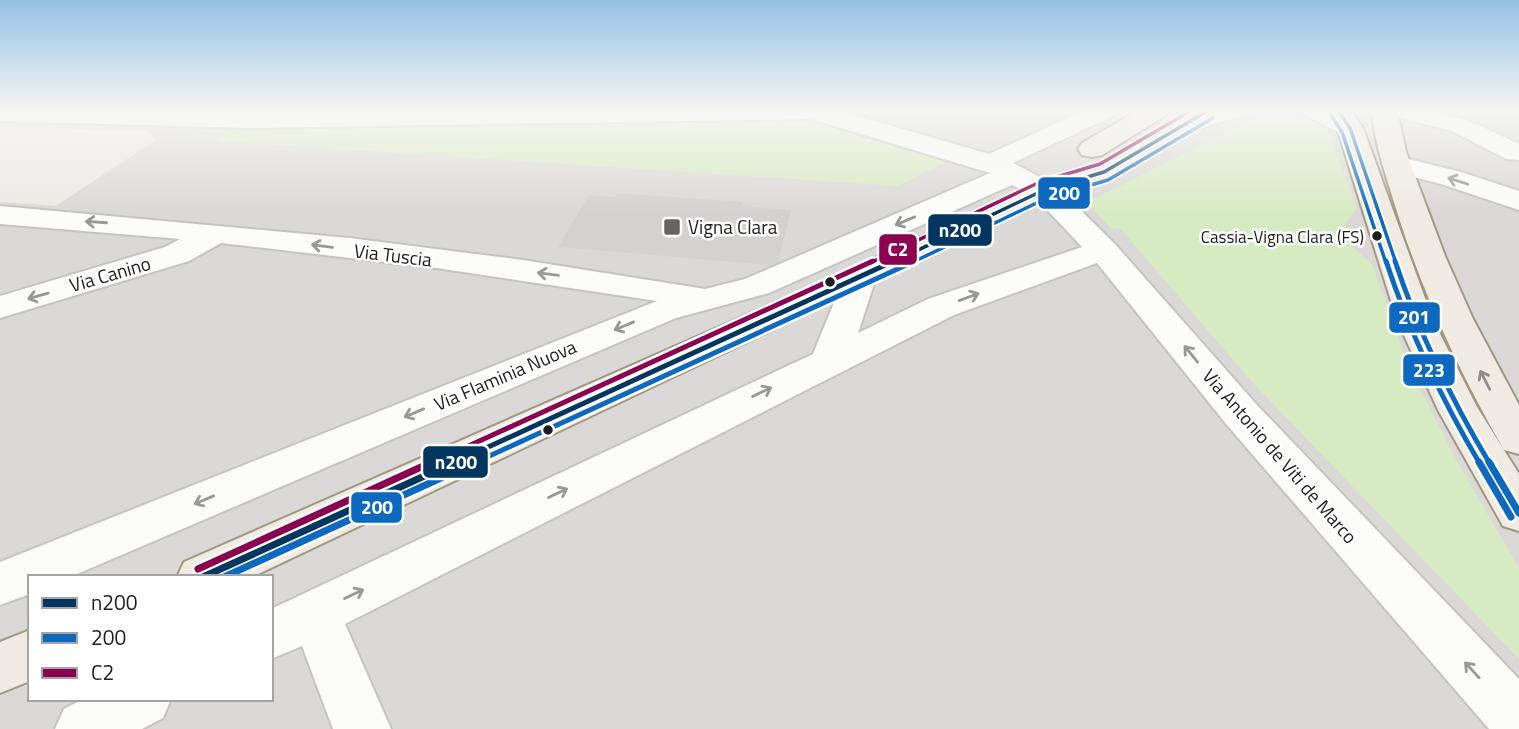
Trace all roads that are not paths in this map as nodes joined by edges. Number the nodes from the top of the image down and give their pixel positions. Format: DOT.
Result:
graph roads {
  1 [pos="916,144"];
  2 [pos="1060,144"];
  3 [pos="1099,144"];
  4 [pos="1151,144"];
  5 [pos="1353,144"];
  6 [pos="1392,144"];
  7 [pos="1496,144"];
  8 [pos="1518,156"];
  9 [pos="1396,164"];
  10 [pos="1016,176"];
  11 [pos="1519,201"];
  12 [pos="0,215"];
  13 [pos="217,233"];
  14 [pos="1103,250"];
  15 [pos="859,278"];
  16 [pos="705,299"];
  17 [pos="0,307"];
  18 [pos="784,312"];
  19 [pos="830,359"];
  20 [pos="1519,439"];
  21 [pos="1519,513"];
  22 [pos="206,575"];
  23 [pos="0,584"];
  24 [pos="293,624"];
  25 [pos="28,656"];
  26 [pos="0,668"];
  27 [pos="139,701"];
  28 [pos="1519,720"];
  29 [pos="84,729"];
  30 [pos="362,729"];
  1 -- 10 [label="street"];
  2 -- 10 [label="street, Via Flaminia Nuova"];
  3 -- 10 [label="main road, Via Flaminia Nuova"];
  4 -- 10 [label="main road, Via Flaminia Nuova"];
  5 -- 21 [label="main road"];
  6 -- 9 [label="main road"];
  7 -- 8 [label="street"];
  11 -- 9 [label="street, one-way"];
  20 -- 9 [label="main road, one-way"];
  10 -- 14 [label="street, Via Antonio de Viti de Marco"];
  10 -- 15 [label="main road, Via Flaminia Nuova"];
  10 -- 16 [label="street, Via Flaminia Nuova, one-way"];
  13 -- 12 [label="street, Via Tuscia, one-way"];
  16 -- 13 [label="street, Via Tuscia, one-way"];
  13 -- 17 [label="street, Via Canino, one-way"];
  19 -- 14 [label="street, one-way"];
  28 -- 14 [label="street, Via Antonio de Viti de Marco, one-way"];
  15 -- 18 [label="main road, Via Flaminia Nuova"];
  15 -- 19 [label="street"];
  16 -- 18 [label="street, Via Tuscia"];
  16 -- 23 [label="street, Via Flaminia Nuova, one-way"];
  18 -- 22 [label="main road, Via Flaminia Nuova"];
  24 -- 19 [label="street, one-way"];
  24 -- 30 [label="street"];
  25 -- 26 [label="main road"];
  27 -- 29 [label="street"];
}
